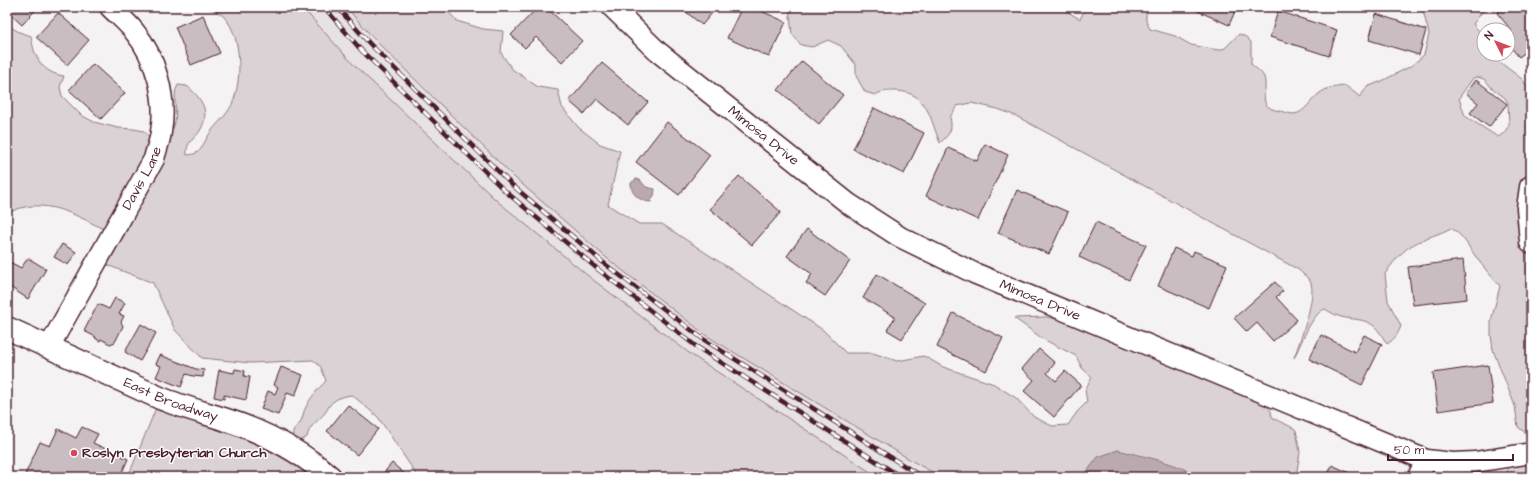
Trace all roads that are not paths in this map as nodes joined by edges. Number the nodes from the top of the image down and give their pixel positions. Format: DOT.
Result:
graph roads {
  1 [pos="110,7"];
  2 [pos="612,7"];
  3 [pos="1531,187"];
  4 [pos="1531,242"];
  5 [pos="7,328"];
  6 [pos="49,347"];
  7 [pos="1531,453"];
  8 [pos="1422,469"];
  9 [pos="330,477"];
  1 -- 6 [label="street, Davis Lane"];
  2 -- 8 [label="street, Mimosa Drive"];
  3 -- 4 [label="main road"];
  5 -- 6 [label="main road, East Broadway"];
  6 -- 9 [label="main road, East Broadway"];
  7 -- 8 [label="street, Mimosa Drive"];
}
